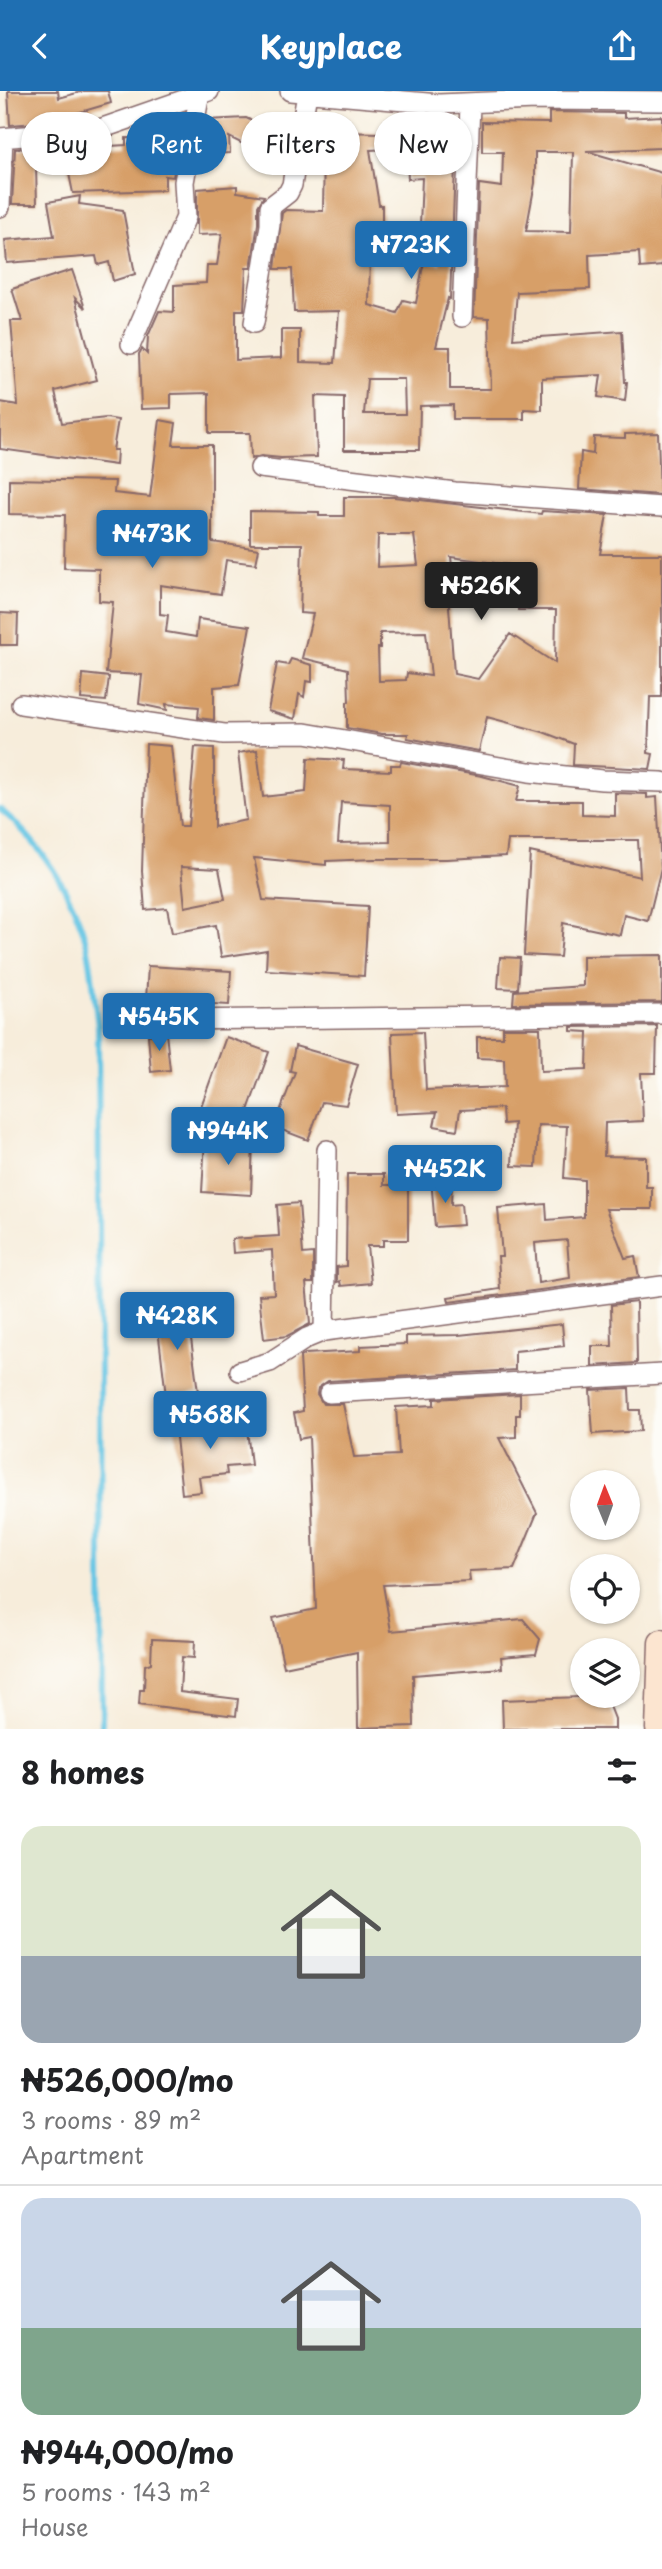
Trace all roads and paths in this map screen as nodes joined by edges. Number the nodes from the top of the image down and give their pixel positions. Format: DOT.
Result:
graph roads {
  1 [pos="206,92"];
  2 [pos="299,92"];
  3 [pos="662,101"];
  4 [pos="470,104"];
  5 [pos="2,138"];
  6 [pos="0,207"];
  7 [pos="462,317"];
  8 [pos="254,323"];
  9 [pos="131,344"];
  10 [pos="260,468"];
  11 [pos="662,507"];
  12 [pos="20,703"];
  13 [pos="662,782"];
  14 [pos="662,1014"];
  15 [pos="176,1020"];
  16 [pos="327,1150"];
  17 [pos="662,1286"];
  18 [pos="324,1331"];
  19 [pos="240,1371"];
  20 [pos="662,1374"];
  21 [pos="329,1393"];
  22 [pos="662,1643"];
  23 [pos="659,1729"];
  1 -- 5 [label="street"];
  1 -- 9 [label="street"];
  2 -- 4 [label="street"];
  2 -- 8 [label="street"];
  3 -- 4 [label="street"];
  4 -- 7 [label="street"];
  5 -- 6 [label="street"];
  10 -- 11 [label="street"];
  12 -- 13 [label="street"];
  14 -- 15 [label="street"];
  16 -- 18 [label="street"];
  17 -- 18 [label="street"];
  18 -- 19 [label="street"];
  20 -- 21 [label="street"];
  22 -- 23 [label="main road"];
}
